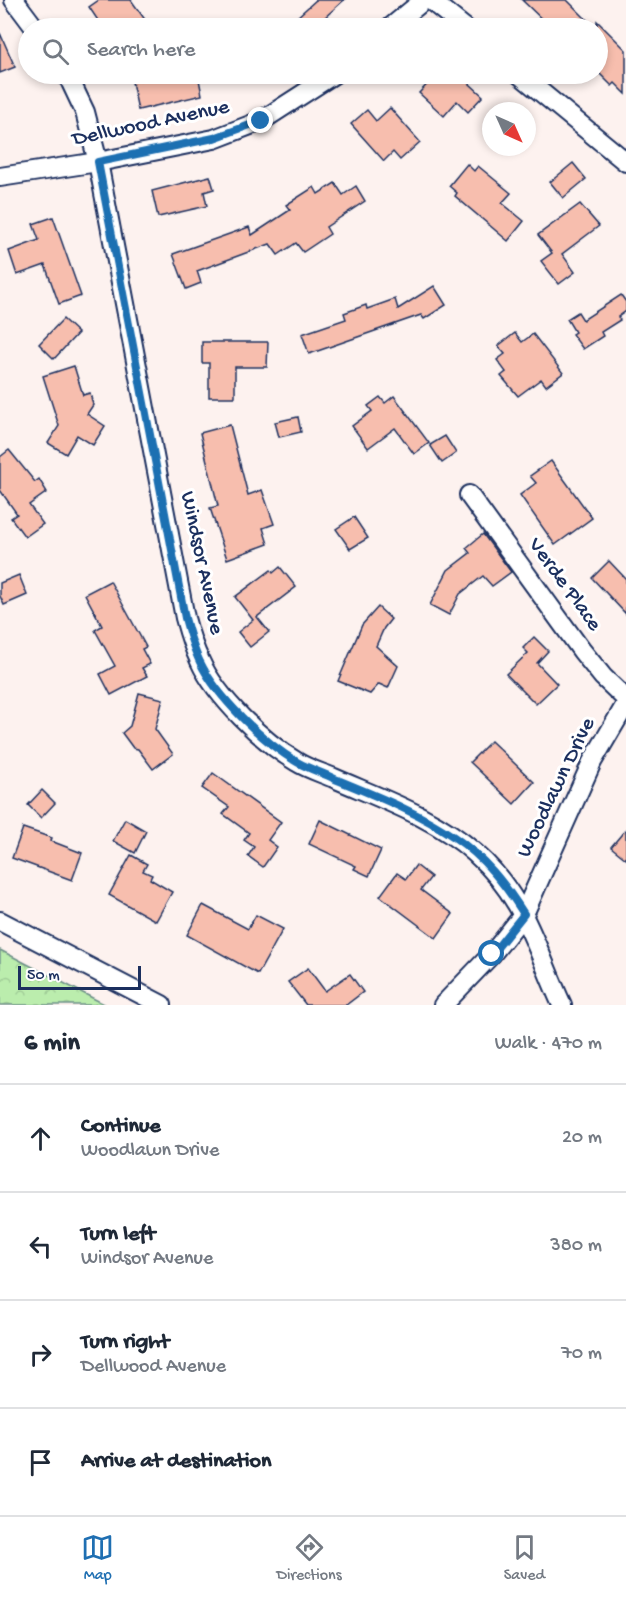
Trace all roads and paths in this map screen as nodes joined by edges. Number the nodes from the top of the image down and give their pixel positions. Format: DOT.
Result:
graph roads {
  1 [pos="14,0"];
  2 [pos="424,0"];
  3 [pos="430,0"];
  4 [pos="28,18"];
  5 [pos="402,18"];
  6 [pos="452,18"];
  7 [pos="72,84"];
  8 [pos="318,84"];
  9 [pos="531,84"];
  10 [pos="98,162"];
  11 [pos="626,162"];
  12 [pos="0,177"];
  13 [pos="469,495"];
  14 [pos="626,699"];
  15 [pos="626,704"];
  16 [pos="524,914"];
  17 [pos="0,921"];
  18 [pos="162,1005"];
  19 [pos="443,1005"];
  20 [pos="562,1005"];
  1 -- 4 [label="street"];
  2 -- 5 [label="street"];
  3 -- 6 [label="street"];
  7 -- 10 [label="street, Windsor Avenue"];
  8 -- 10 [label="street, Dellwood Avenue"];
  9 -- 11 [label="street"];
  10 -- 12 [label="street, Dellwood Avenue"];
  10 -- 16 [label="street, Windsor Avenue"];
  13 -- 14 [label="street, Verde Place"];
  15 -- 16 [label="street, Woodlawn Drive"];
  16 -- 19 [label="street, Woodlawn Drive"];
  16 -- 20 [label="street, Windsor Avenue"];
  17 -- 18 [label="street"];
}
